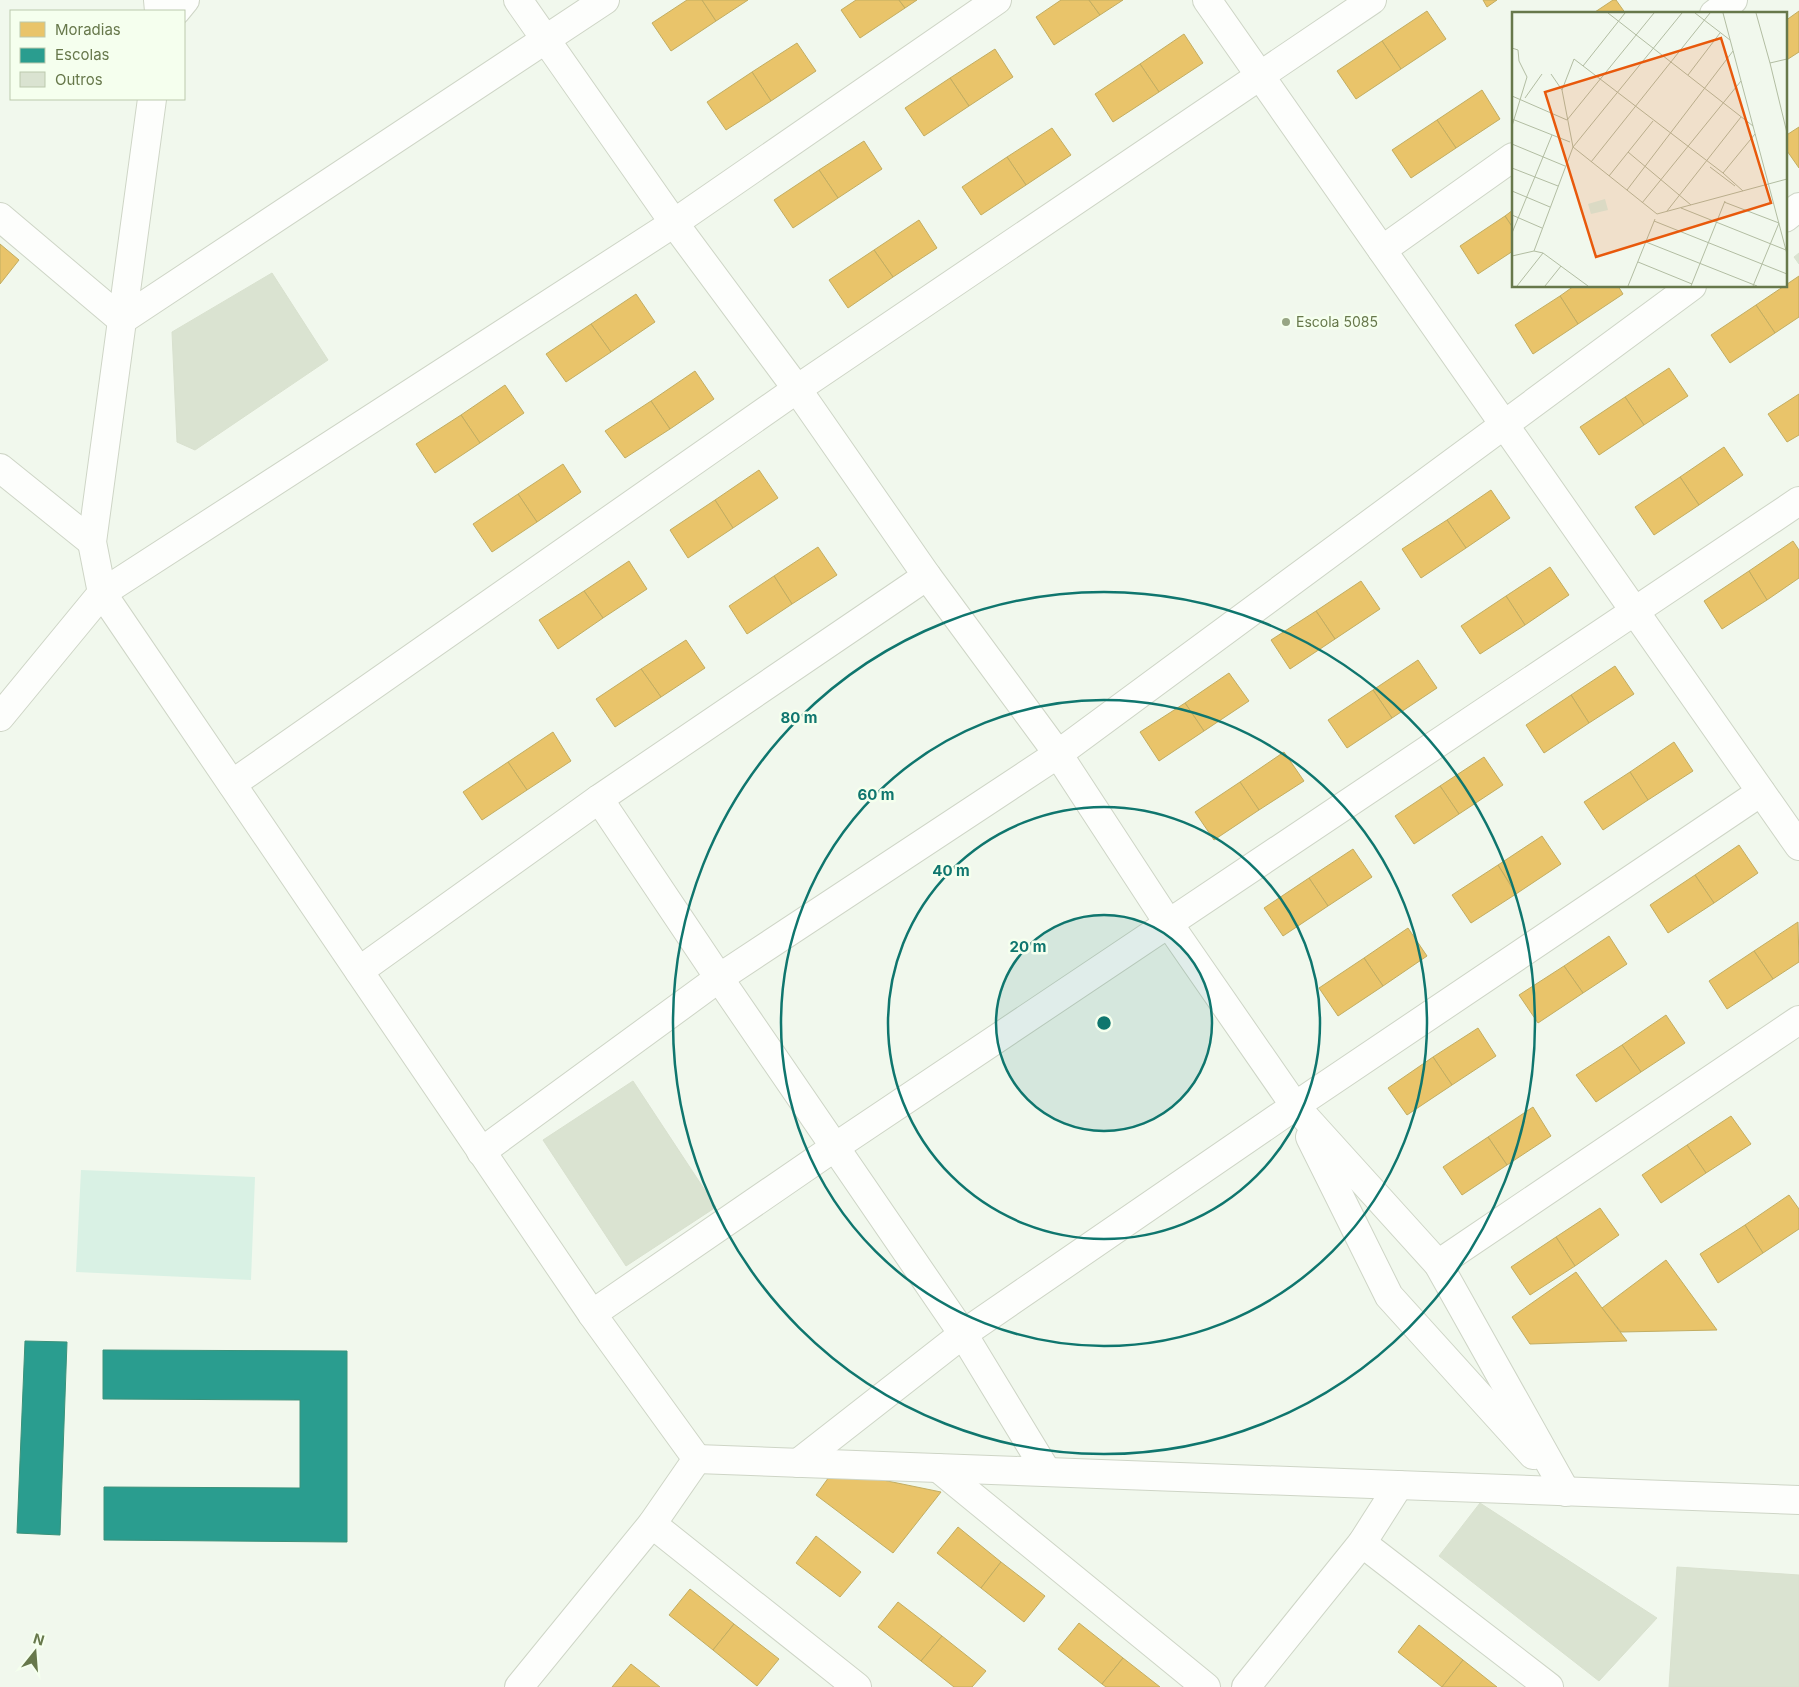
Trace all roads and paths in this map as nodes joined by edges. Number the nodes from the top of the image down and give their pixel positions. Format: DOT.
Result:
graph roads {
  1 [pos="185,0"];
  2 [pos="518,0"];
  3 [pos="606,0"];
  4 [pos="997,0"];
  5 [pos="1207,0"];
  6 [pos="1372,0"];
  7 [pos="1733,0"];
  8 [pos="177,10"];
  9 [pos="1717,12"];
  10 [pos="545,41"];
  11 [pos="1260,76"];
  12 [pos="152,100"];
  13 [pos="1512,158"];
  14 [pos="1799,207"];
  15 [pos="0,216"];
  16 [pos="1786,217"];
  17 [pos="674,223"];
  18 [pos="1382,250"];
  19 [pos="1689,288"];
  20 [pos="122,320"];
  21 [pos="797,390"];
  22 [pos="1504,424"];
  23 [pos="0,468"];
  24 [pos="1799,501"];
  25 [pos="92,542"];
  26 [pos="927,576"];
  27 [pos="102,593"];
  28 [pos="1635,611"];
  29 [pos="0,717"];
  30 [pos="1058,754"];
  31 [pos="232,784"];
  32 [pos="1761,792"];
  33 [pos="599,799"];
  34 [pos="1799,846"];
  35 [pos="1169,924"];
  36 [pos="359,971"];
  37 [pos="719,978"];
  38 [pos="1799,1020"];
  39 [pos="1295,1106"];
  40 [pos="835,1147"];
  41 [pos="481,1152"];
  42 [pos="1438,1264"];
  43 [pos="592,1314"];
  44 [pos="963,1334"];
  45 [pos="697,1459"];
  46 [pos="798,1462"];
  47 [pos="938,1468"];
  48 [pos="1047,1472"];
  49 [pos="1399,1485"];
  50 [pos="1566,1492"];
  51 [pos="1799,1500"];
  52 [pos="652,1524"];
  53 [pos="1362,1543"];
  54 [pos="519,1687"];
  55 [pos="857,1687"];
  56 [pos="1206,1687"];
  57 [pos="1246,1687"];
  58 [pos="1549,1687"];
  1 -- 8 [label="street"];
  2 -- 10 [label="street"];
  3 -- 10 [label="street"];
  4 -- 17 [label="street"];
  5 -- 11 [label="street"];
  6 -- 11 [label="street"];
  7 -- 9 [label="street"];
  10 -- 17 [label="street"];
  10 -- 20 [label="street"];
  11 -- 18 [label="street"];
  11 -- 21 [label="street"];
  12 -- 20 [label="street"];
  13 -- 18 [label="street"];
  14 -- 16 [label="street"];
  15 -- 20 [label="street"];
  17 -- 21 [label="street"];
  17 -- 27 [label="street"];
  18 -- 22 [label="street"];
  19 -- 22 [label="street"];
  20 -- 25 [label="street"];
  21 -- 26 [label="street"];
  21 -- 31 [label="street"];
  22 -- 28 [label="street"];
  22 -- 30 [label="street"];
  23 -- 25 [label="street"];
  24 -- 28 [label="street"];
  25 -- 27 [label="street"];
  26 -- 30 [label="street"];
  26 -- 33 [label="street"];
  27 -- 29 [label="street"];
  27 -- 31 [label="street"];
  28 -- 32 [label="street"];
  28 -- 35 [label="street"];
  30 -- 35 [label="street"];
  30 -- 37 [label="street"];
  31 -- 36 [label="street"];
  32 -- 34 [label="street"];
  32 -- 39 [label="street"];
  33 -- 36 [label="street"];
  33 -- 37 [label="street"];
  35 -- 39 [label="street"];
  35 -- 40 [label="street"];
  36 -- 41 [label="street"];
  37 -- 40 [label="street"];
  37 -- 41 [label="street"];
  38 -- 42 [label="street"];
  39 -- 42 [label="street"];
  39 -- 44 [label="street"];
  39 -- 50 [label="street"];
  40 -- 43 [label="street"];
  40 -- 44 [label="street"];
  41 -- 43 [label="street"];
  42 -- 50 [label="street"];
  43 -- 45 [label="street"];
  44 -- 46 [label="street"];
  44 -- 48 [label="street"];
  45 -- 46 [label="street"];
  45 -- 52 [label="street"];
  46 -- 47 [label="street"];
  47 -- 48 [label="street"];
  47 -- 56 [label="street"];
  48 -- 49 [label="street"];
  49 -- 50 [label="street"];
  49 -- 53 [label="street"];
  50 -- 51 [label="street"];
  52 -- 54 [label="street"];
  52 -- 55 [label="street"];
  53 -- 57 [label="street"];
  53 -- 58 [label="street"];
}
